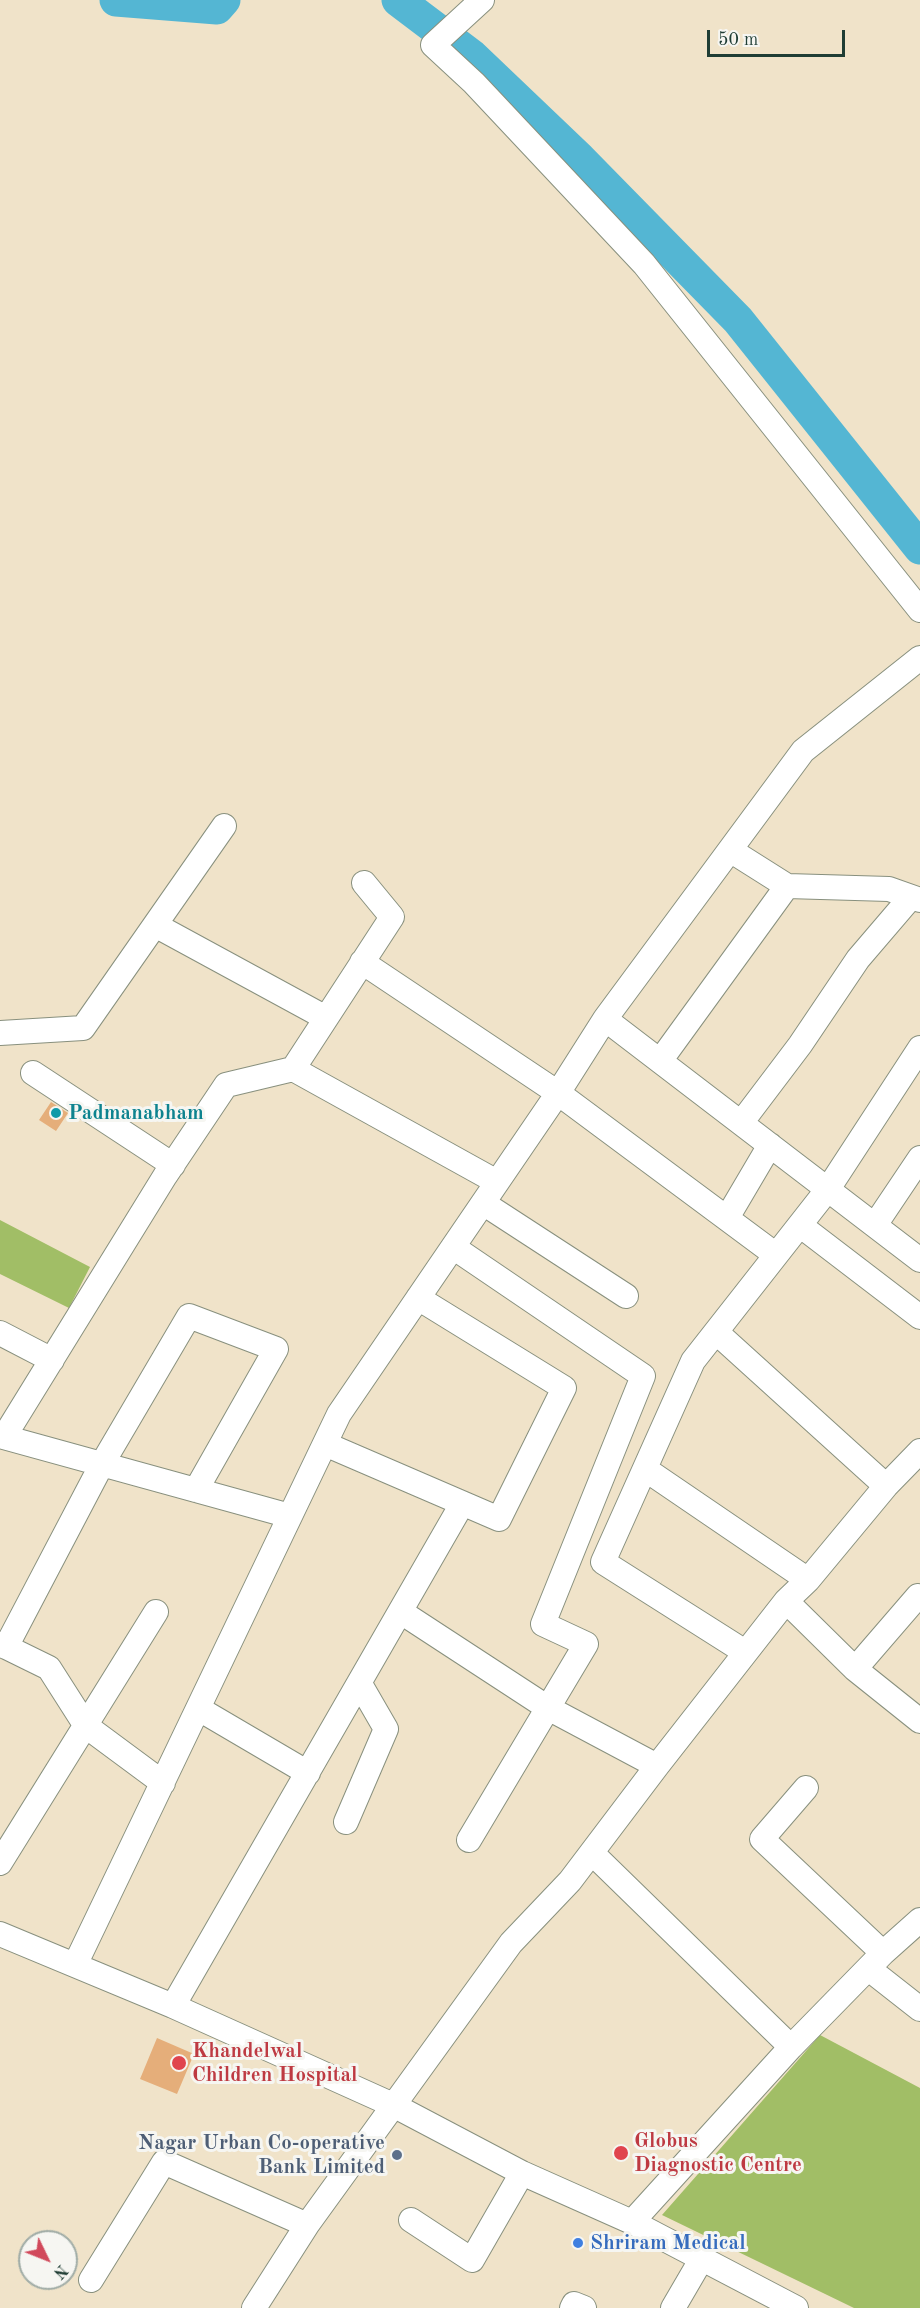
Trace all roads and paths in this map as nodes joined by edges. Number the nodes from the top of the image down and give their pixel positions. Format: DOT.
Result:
graph roads {
  1 [pos="483,0"];
  2 [pos="920,610"];
  3 [pos="920,658"];
  4 [pos="224,826"];
  5 [pos="730,850"];
  6 [pos="364,883"];
  7 [pos="787,886"];
  8 [pos="915,899"];
  9 [pos="155,925"];
  10 [pos="363,962"];
  11 [pos="326,1018"];
  12 [pos="605,1019"];
  13 [pos="0,1033"];
  14 [pos="920,1048"];
  15 [pos="660,1061"];
  16 [pos="293,1069"];
  17 [pos="33,1073"];
  18 [pos="558,1093"];
  19 [pos="741,1123"];
  20 [pos="770,1145"];
  21 [pos="920,1158"];
  22 [pos="172,1165"];
  23 [pos="497,1182"];
  24 [pos="828,1189"];
  25 [pos="483,1203"];
  26 [pos="727,1218"];
  27 [pos="875,1225"];
  28 [pos="801,1226"];
  29 [pos="453,1247"];
  30 [pos="776,1256"];
  31 [pos="920,1260"];
  32 [pos="626,1296"];
  33 [pos="418,1298"];
  34 [pos="920,1317"];
  35 [pos="716,1332"];
  36 [pos="0,1333"];
  37 [pos="52,1360"];
  38 [pos="2,1437"];
  39 [pos="325,1444"];
  40 [pos="920,1451"];
  41 [pos="102,1464"];
  42 [pos="645,1469"];
  43 [pos="886,1486"];
  44 [pos="196,1490"];
  45 [pos="462,1504"];
  46 [pos="290,1516"];
  47 [pos="808,1580"];
  48 [pos="918,1596"];
  49 [pos="786,1601"];
  50 [pos="156,1612"];
  51 [pos="401,1612"];
  52 [pos="3,1646"];
  53 [pos="745,1652"];
  54 [pos="855,1669"];
  55 [pos="360,1684"];
  56 [pos="548,1708"];
  57 [pos="199,1709"];
  58 [pos="920,1721"];
  59 [pos="86,1726"];
  60 [pos="657,1766"];
  61 [pos="308,1773"];
  62 [pos="163,1783"];
  63 [pos="806,1788"];
  64 [pos="346,1821"];
  65 [pos="469,1840"];
  66 [pos="592,1853"];
  67 [pos="0,1863"];
  68 [pos="920,1920"];
  69 [pos="0,1934"];
  70 [pos="876,1961"];
  71 [pos="75,1965"];
  72 [pos="173,2006"];
  73 [pos="920,2009"];
  74 [pos="791,2047"];
  75 [pos="393,2105"];
  76 [pos="522,2173"];
  77 [pos="411,2220"];
  78 [pos="632,2222"];
  79 [pos="307,2225"];
  80 [pos="701,2260"];
  81 [pos="91,2280"];
  82 [pos="254,2308"];
  83 [pos="572,2308"];
  84 [pos="584,2308"];
  85 [pos="673,2308"];
  86 [pos="796,2308"];
  1 -- 2 [label="street"];
  3 -- 5 [label="street"];
  4 -- 9 [label="street"];
  5 -- 7 [label="street"];
  5 -- 12 [label="street"];
  6 -- 10 [label="street"];
  7 -- 8 [label="street"];
  7 -- 15 [label="street"];
  8 -- 19 [label="street"];
  9 -- 11 [label="street"];
  9 -- 13 [label="street"];
  10 -- 11 [label="street"];
  10 -- 18 [label="street"];
  11 -- 16 [label="street"];
  12 -- 15 [label="street"];
  12 -- 18 [label="street"];
  14 -- 24 [label="street"];
  15 -- 19 [label="street"];
  16 -- 22 [label="street"];
  16 -- 23 [label="street"];
  17 -- 22 [label="street"];
  18 -- 23 [label="street"];
  18 -- 26 [label="street"];
  19 -- 20 [label="street"];
  20 -- 24 [label="street"];
  20 -- 26 [label="street"];
  21 -- 27 [label="street"];
  22 -- 37 [label="street"];
  23 -- 25 [label="street"];
  24 -- 27 [label="street"];
  24 -- 28 [label="street"];
  25 -- 29 [label="street"];
  25 -- 32 [label="street"];
  26 -- 30 [label="street"];
  27 -- 31 [label="street"];
  28 -- 30 [label="street"];
  28 -- 34 [label="street"];
  29 -- 33 [label="street"];
  29 -- 56 [label="street"];
  30 -- 35 [label="street"];
  33 -- 39 [label="street"];
  33 -- 45 [label="street"];
  35 -- 42 [label="street"];
  35 -- 43 [label="street"];
  36 -- 37 [label="street"];
  37 -- 38 [label="street"];
  38 -- 41 [label="street"];
  39 -- 45 [label="street"];
  39 -- 46 [label="street"];
  40 -- 43 [label="street"];
  41 -- 44 [label="street"];
  41 -- 44 [label="street"];
  41 -- 52 [label="street"];
  42 -- 47 [label="street"];
  42 -- 53 [label="street"];
  43 -- 47 [label="street"];
  44 -- 46 [label="street"];
  45 -- 51 [label="street"];
  46 -- 57 [label="street"];
  47 -- 49 [label="street"];
  48 -- 54 [label="street"];
  49 -- 53 [label="street"];
  49 -- 54 [label="street"];
  50 -- 59 [label="street"];
  51 -- 55 [label="street"];
  51 -- 56 [label="street"];
  52 -- 59 [label="street"];
  53 -- 60 [label="street"];
  54 -- 58 [label="street"];
  55 -- 61 [label="street"];
  55 -- 64 [label="street"];
  56 -- 60 [label="street"];
  56 -- 65 [label="street"];
  57 -- 61 [label="street"];
  57 -- 62 [label="street"];
  59 -- 62 [label="street"];
  59 -- 67 [label="street"];
  60 -- 66 [label="street"];
  61 -- 72 [label="street"];
  62 -- 71 [label="street"];
  63 -- 70 [label="street"];
  66 -- 74 [label="street"];
  66 -- 75 [label="street"];
  68 -- 70 [label="street"];
  69 -- 71 [label="street"];
  70 -- 73 [label="street"];
  70 -- 74 [label="street"];
  71 -- 72 [label="street"];
  72 -- 75 [label="street"];
  74 -- 78 [label="street"];
  75 -- 76 [label="street"];
  75 -- 79 [label="street"];
  76 -- 77 [label="street"];
  76 -- 78 [label="street"];
  78 -- 80 [label="street"];
  79 -- 81 [label="street"];
  79 -- 82 [label="street"];
  80 -- 85 [label="street"];
  80 -- 86 [label="street"];
  83 -- 84 [label="street"];
}
